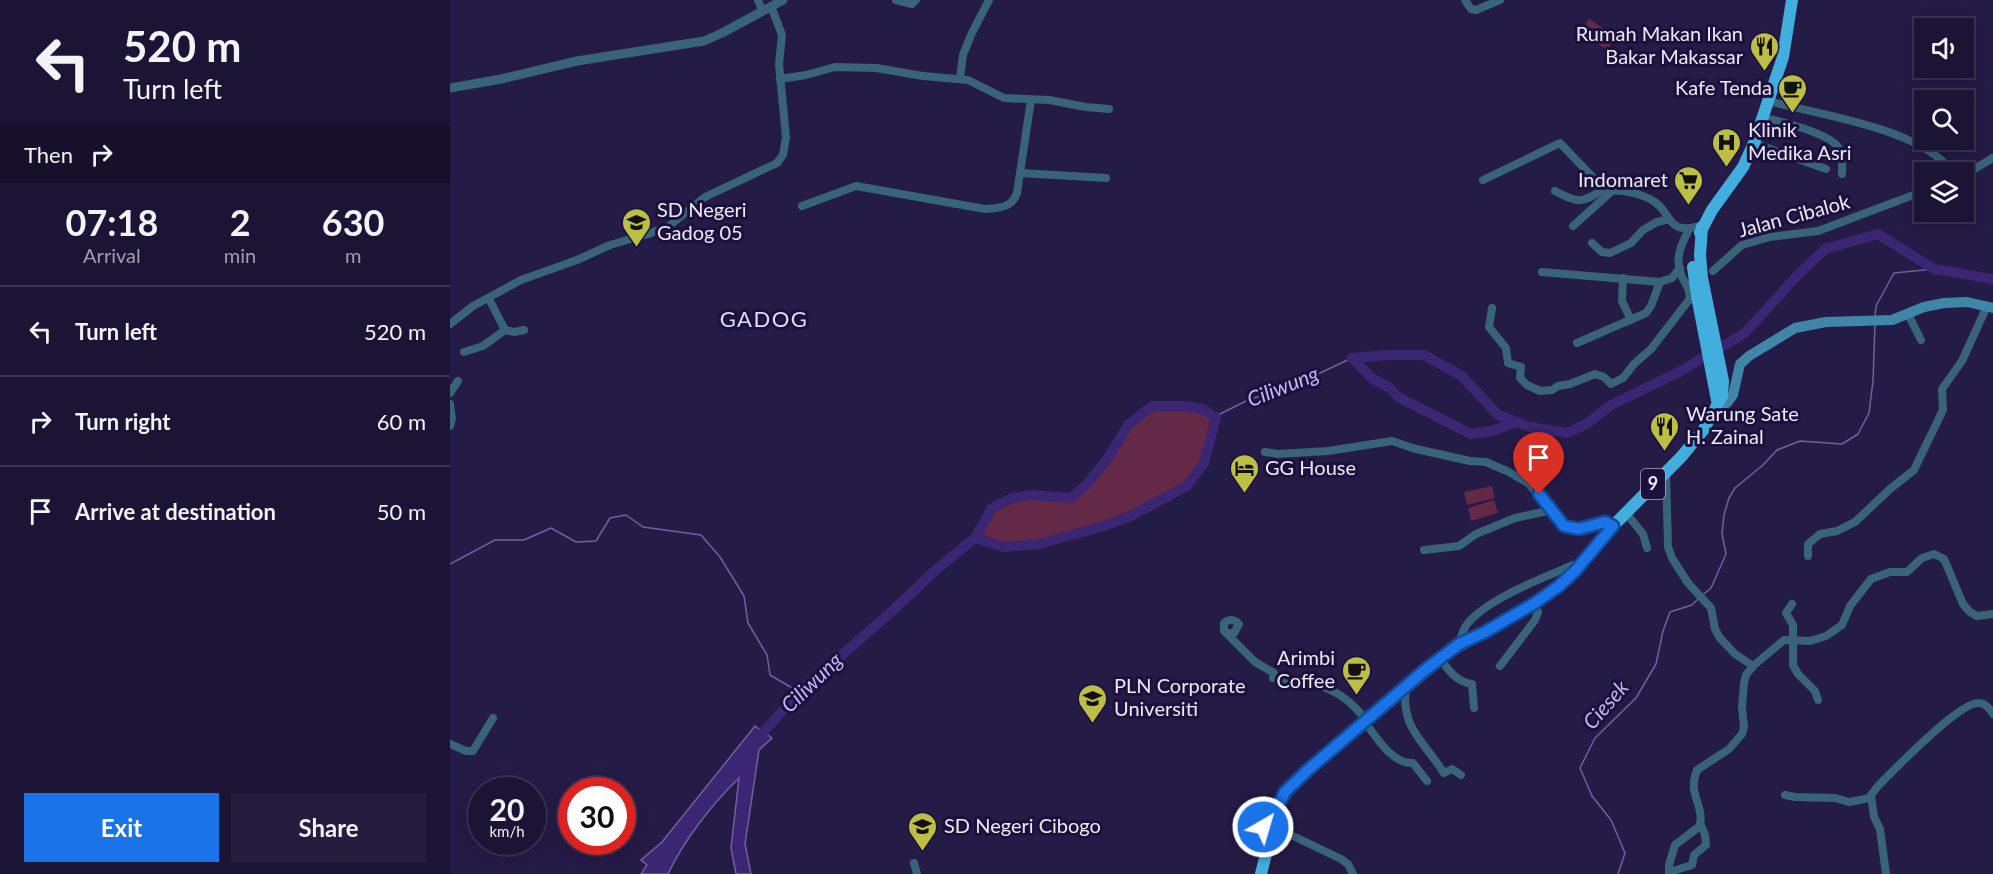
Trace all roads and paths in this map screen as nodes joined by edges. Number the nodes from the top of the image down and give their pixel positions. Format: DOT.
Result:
graph roads {
  1 [pos="758,0"];
  2 [pos="783,0"];
  3 [pos="896,0"];
  4 [pos="916,0"];
  5 [pos="989,0"];
  6 [pos="1465,0"];
  7 [pos="1500,0"];
  8 [pos="1792,0"];
  9 [pos="767,8"];
  10 [pos="960,78"];
  11 [pos="780,79"];
  12 [pos="450,88"];
  13 [pos="1031,100"];
  14 [pos="1769,101"];
  15 [pos="1109,109"];
  16 [pos="1762,117"];
  17 [pos="1754,143"];
  18 [pos="1993,158"];
  19 [pos="1942,162"];
  20 [pos="1826,169"];
  21 [pos="1974,169"];
  22 [pos="1021,173"];
  23 [pos="1842,174"];
  24 [pos="1106,178"];
  25 [pos="1483,180"];
  26 [pos="1604,189"];
  27 [pos="1555,190"];
  28 [pos="1614,190"];
  29 [pos="1914,195"];
  30 [pos="802,206"];
  31 [pos="1669,219"];
  32 [pos="1574,226"];
  33 [pos="1699,231"];
  34 [pos="1592,243"];
  35 [pos="1680,268"];
  36 [pos="1713,271"];
  37 [pos="1542,272"];
  38 [pos="1623,278"];
  39 [pos="1660,282"];
  40 [pos="489,299"];
  41 [pos="1990,307"];
  42 [pos="1492,308"];
  43 [pos="1908,314"];
  44 [pos="1631,320"];
  45 [pos="450,324"];
  46 [pos="505,330"];
  47 [pos="524,330"];
  48 [pos="1921,340"];
  49 [pos="1577,343"];
  50 [pos="464,352"];
  51 [pos="458,381"];
  52 [pos="450,393"];
  53 [pos="1718,401"];
  54 [pos="450,404"];
  55 [pos="450,426"];
  56 [pos="1265,452"];
  57 [pos="1666,471"];
  58 [pos="1552,510"];
  59 [pos="1626,513"];
  60 [pos="1613,526"];
  61 [pos="1647,549"];
  62 [pos="1424,550"];
  63 [pos="1808,556"];
  64 [pos="1573,565"];
  65 [pos="1535,603"];
  66 [pos="1792,604"];
  67 [pos="1993,614"];
  68 [pos="1227,633"];
  69 [pos="1794,640"];
  70 [pos="1459,644"];
  71 [pos="1440,659"];
  72 [pos="1500,666"];
  73 [pos="1754,666"];
  74 [pos="1406,686"];
  75 [pos="1818,700"];
  76 [pos="1474,708"];
  77 [pos="1993,714"];
  78 [pos="493,718"];
  79 [pos="1366,721"];
  80 [pos="450,744"];
  81 [pos="1461,775"];
  82 [pos="1428,781"];
  83 [pos="1785,795"];
  84 [pos="1870,798"];
  85 [pos="1237,820"];
  86 [pos="1700,823"];
  87 [pos="1271,830"];
  88 [pos="914,863"];
  89 [pos="1669,873"];
  90 [pos="917,874"];
  91 [pos="1261,874"];
  92 [pos="1353,874"];
  93 [pos="1886,874"];
  1 -- 9 [label="street"];
  2 -- 9 [label="street"];
  3 -- 4 [label="street"];
  5 -- 10 [label="street"];
  6 -- 7 [label="street"];
  8 -- 14 [label="highway"];
  9 -- 11 [label="street"];
  9 -- 12 [label="street"];
  10 -- 11 [label="street"];
  10 -- 13 [label="street"];
  11 -- 40 [label="street"];
  13 -- 15 [label="street"];
  13 -- 22 [label="street"];
  14 -- 16 [label="highway"];
  14 -- 19 [label="street"];
  16 -- 17 [label="highway"];
  16 -- 23 [label="street"];
  17 -- 20 [label="street"];
  17 -- 33 [label="highway"];
  18 -- 21 [label="street"];
  22 -- 24 [label="street"];
  22 -- 30 [label="street"];
  25 -- 26 [label="street"];
  26 -- 27 [label="street"];
  26 -- 28 [label="street"];
  28 -- 31 [label="street"];
  28 -- 32 [label="street"];
  29 -- 36 [label="street, Jalan Cibalok"];
  31 -- 33 [label="street"];
  31 -- 34 [label="street"];
  33 -- 35 [label="street"];
  33 -- 53 [label="highway"];
  35 -- 39 [label="street"];
  35 -- 42 [label="street"];
  37 -- 38 [label="street"];
  38 -- 39 [label="street"];
  38 -- 44 [label="street"];
  39 -- 44 [label="street"];
  40 -- 45 [label="street"];
  40 -- 46 [label="street"];
  41 -- 43 [label="main road"];
  41 -- 63 [label="street"];
  43 -- 48 [label="street"];
  43 -- 53 [label="main road"];
  44 -- 49 [label="street"];
  46 -- 47 [label="street"];
  46 -- 50 [label="street"];
  51 -- 52 [label="street"];
  53 -- 57 [label="highway, 9"];
  54 -- 55 [label="street"];
  56 -- 58 [label="street"];
  57 -- 59 [label="highway, 9"];
  57 -- 73 [label="street"];
  58 -- 60 [label="street"];
  58 -- 62 [label="street"];
  59 -- 60 [label="highway, 9"];
  59 -- 61 [label="street"];
  60 -- 65 [label="highway, 9"];
  64 -- 70 [label="street"];
  65 -- 70 [label="highway, 9"];
  65 -- 72 [label="street"];
  66 -- 69 [label="street"];
  67 -- 69 [label="street"];
  68 -- 79 [label="street"];
  69 -- 73 [label="street"];
  69 -- 75 [label="street"];
  70 -- 71 [label="highway, 9"];
  71 -- 74 [label="highway, 9"];
  71 -- 76 [label="street"];
  73 -- 86 [label="street"];
  74 -- 79 [label="highway, 9"];
  74 -- 81 [label="street"];
  77 -- 84 [label="street"];
  78 -- 80 [label="street"];
  79 -- 82 [label="street"];
  79 -- 87 [label="highway, 9"];
  83 -- 84 [label="street"];
  84 -- 93 [label="street"];
  85 -- 87 [label="street"];
  86 -- 89 [label="street"];
  86 -- 89 [label="street"];
  87 -- 91 [label="highway, 9"];
  87 -- 92 [label="street"];
  88 -- 90 [label="street"];
}
